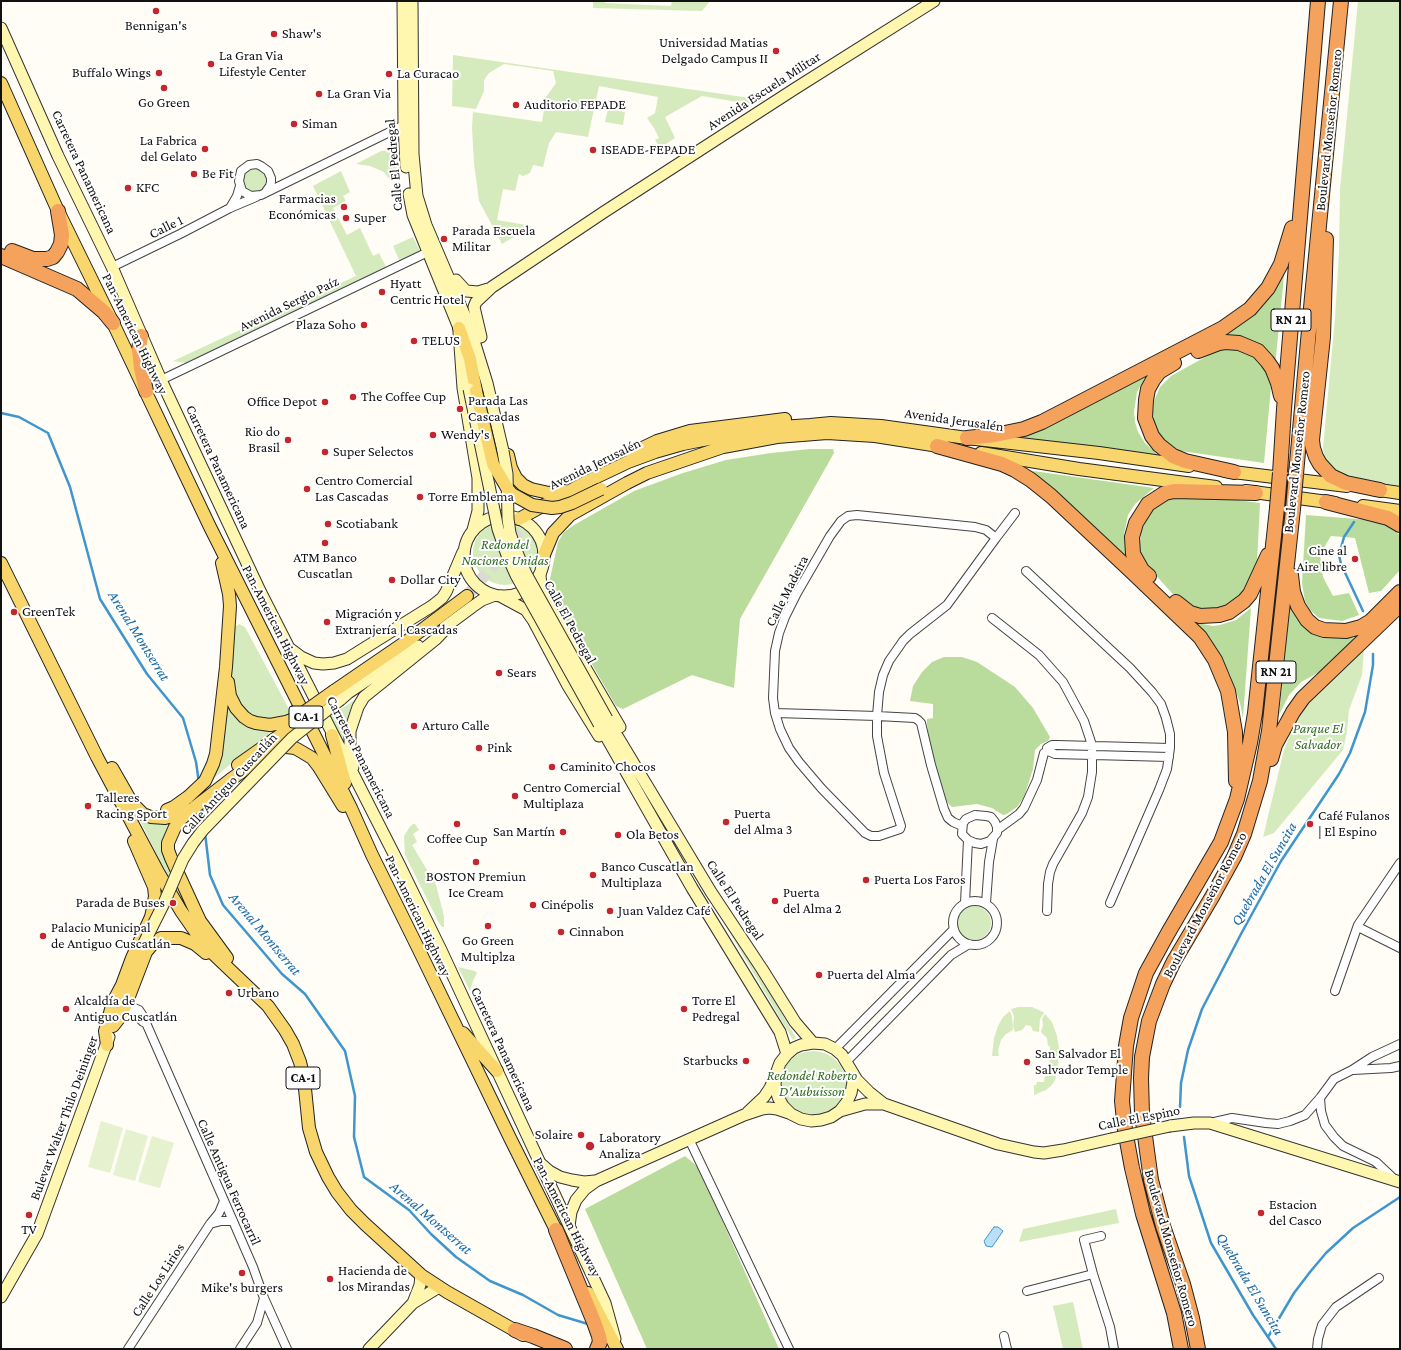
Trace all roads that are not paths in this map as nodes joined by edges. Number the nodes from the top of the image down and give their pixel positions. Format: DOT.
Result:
graph roads {
  1 [pos="403,1"];
  2 [pos="412,1"];
  3 [pos="934,1"];
  4 [pos="1318,1"];
  5 [pos="1341,1"];
  6 [pos="1,28"];
  7 [pos="1,83"];
  8 [pos="404,125"];
  9 [pos="1304,166"];
  10 [pos="1325,170"];
  11 [pos="270,174"];
  12 [pos="293,180"];
  13 [pos="240,186"];
  14 [pos="265,193"];
  15 [pos="256,197"];
  16 [pos="230,208"];
  17 [pos="58,211"];
  18 [pos="429,232"];
  19 [pos="1,246"];
  20 [pos="428,252"];
  21 [pos="1,256"];
  22 [pos="1,263"];
  23 [pos="112,267"];
  24 [pos="456,280"];
  25 [pos="492,287"];
  26 [pos="88,299"];
  27 [pos="114,323"];
  28 [pos="459,328"];
  29 [pos="141,336"];
  30 [pos="481,337"];
  31 [pos="161,380"];
  32 [pos="472,390"];
  33 [pos="146,391"];
  34 [pos="1284,409"];
  35 [pos="967,438"];
  36 [pos="937,446"];
  37 [pos="723,447"];
  38 [pos="507,449"];
  39 [pos="1234,472"];
  40 [pos="581,480"];
  41 [pos="1380,490"];
  42 [pos="1256,492"];
  43 [pos="1400,493"];
  44 [pos="1326,502"];
  45 [pos="1400,511"];
  46 [pos="1015,512"];
  47 [pos="514,518"];
  48 [pos="1400,525"];
  49 [pos="210,527"];
  50 [pos="473,530"];
  51 [pos="996,538"];
  52 [pos="1273,541"];
  53 [pos="1288,543"];
  54 [pos="466,544"];
  55 [pos="543,561"];
  56 [pos="1,563"];
  57 [pos="1026,570"];
  58 [pos="1400,592"];
  59 [pos="497,595"];
  60 [pos="467,596"];
  61 [pos="1400,605"];
  62 [pos="992,618"];
  63 [pos="451,623"];
  64 [pos="287,647"];
  65 [pos="226,667"];
  66 [pos="61,685"];
  67 [pos="340,695"];
  68 [pos="775,713"];
  69 [pos="877,716"];
  70 [pos="298,720"];
  71 [pos="603,721"];
  72 [pos="332,735"];
  73 [pos="1092,745"];
  74 [pos="1170,748"];
  75 [pos="1046,751"];
  76 [pos="1092,755"];
  77 [pos="98,757"];
  78 [pos="1169,757"];
  79 [pos="208,784"];
  80 [pos="359,787"];
  81 [pos="1237,798"];
  82 [pos="642,800"];
  83 [pos="193,802"];
  84 [pos="351,808"];
  85 [pos="962,826"];
  86 [pos="997,830"];
  87 [pos="1244,834"];
  88 [pos="993,839"];
  89 [pos="968,840"];
  90 [pos="372,855"];
  91 [pos="1400,863"];
  92 [pos="711,892"];
  93 [pos="965,903"];
  94 [pos="986,903"];
  95 [pos="1110,903"];
  96 [pos="1047,911"];
  97 [pos="1358,927"];
  98 [pos="954,929"];
  99 [pos="969,944"];
  100 [pos="1400,948"];
  101 [pos="122,985"];
  102 [pos="252,991"];
  103 [pos="1335,991"];
  104 [pos="123,1003"];
  105 [pos="268,1006"];
  106 [pos="116,1021"];
  107 [pos="146,1026"];
  108 [pos="456,1028"];
  109 [pos="813,1043"];
  110 [pos="1400,1044"];
  111 [pos="106,1045"];
  112 [pos="835,1050"];
  113 [pos="787,1054"];
  114 [pos="849,1066"];
  115 [pos="1400,1066"];
  116 [pos="1352,1070"];
  117 [pos="497,1071"];
  118 [pos="776,1074"];
  119 [pos="1320,1098"];
  120 [pos="884,1104"];
  121 [pos="840,1111"];
  122 [pos="791,1114"];
  123 [pos="744,1115"];
  124 [pos="1210,1123"];
  125 [pos="688,1139"];
  126 [pos="540,1163"];
  127 [pos="596,1181"];
  128 [pos="1397,1181"];
  129 [pos="224,1201"];
  130 [pos="233,1221"];
  131 [pos="210,1224"];
  132 [pos="562,1228"];
  133 [pos="1101,1236"];
  134 [pos="1093,1274"];
  135 [pos="420,1275"];
  136 [pos="1379,1278"];
  137 [pos="439,1287"];
  138 [pos="1027,1291"];
  139 [pos="1,1297"];
  140 [pos="264,1298"];
  141 [pos="413,1303"];
  142 [pos="274,1320"];
  143 [pos="257,1323"];
  144 [pos="515,1330"];
  145 [pos="1004,1336"];
  146 [pos="128,1349"];
  147 [pos="240,1349"];
  148 [pos="287,1349"];
  149 [pos="369,1349"];
  150 [pos="548,1349"];
  151 [pos="565,1349"];
  152 [pos="597,1349"];
  153 [pos="617,1349"];
  154 [pos="789,1349"];
  155 [pos="1007,1349"];
  156 [pos="1114,1349"];
  157 [pos="1181,1349"];
  158 [pos="1198,1349"];
  159 [pos="1316,1349"];
  1 -- 8 [label="main road, Calle El Pedregal"];
  2 -- 18 [label="main road, Calle El Pedregal"];
  3 -- 25 [label="main road, Avenida Escuela Militar"];
  4 -- 9 [label="highway, Boulevard Monseñor Romero / RN 21"];
  5 -- 10 [label="highway, Boulevard Monseñor Romero / RN 21"];
  6 -- 23 [label="main road, Carretera Panamericana"];
  7 -- 17 [label="main road, Pan-American Highway / CA-1"];
  8 -- 12 [label="street, Calle 1"];
  8 -- 20 [label="main road, Calle El Pedregal"];
  9 -- 34 [label="highway, Boulevard Monseñor Romero / RN 21"];
  9 -- 35 [label="highway"];
  10 -- 41 [label="highway"];
  10 -- 53 [label="highway, Boulevard Monseñor Romero / RN 21, bridge"];
  11 -- 12 [label="street"];
  11 -- 13 [label="street"];
  11 -- 14 [label="street"];
  12 -- 14 [label="street, Calle 1"];
  13 -- 15 [label="street"];
  13 -- 16 [label="street"];
  14 -- 15 [label="street, Calle 1"];
  15 -- 16 [label="street, Calle 1"];
  16 -- 23 [label="street, Calle 1"];
  17 -- 19 [label="highway"];
  17 -- 27 [label="main road, Pan-American Highway / CA-1"];
  18 -- 24 [label="main road"];
  18 -- 71 [label="main road, Calle El Pedregal, bridge"];
  20 -- 28 [label="main road, Calle El Pedregal"];
  20 -- 31 [label="street, Avenida Sergio Paíz"];
  21 -- 26 [label="highway"];
  22 -- 26 [label="highway"];
  23 -- 29 [label="main road, Carretera Panamericana"];
  24 -- 25 [label="main road, Avenida Escuela Militar"];
  24 -- 30 [label="main road"];
  25 -- 30 [label="main road, Avenida Escuela Militar"];
  26 -- 27 [label="highway"];
  27 -- 33 [label="main road, Pan-American Highway / CA-1"];
  28 -- 32 [label="main road"];
  28 -- 50 [label="main road, Calle El Pedregal"];
  29 -- 31 [label="main road, Carretera Panamericana"];
  29 -- 33 [label="highway"];
  30 -- 38 [label="main road"];
  31 -- 64 [label="main road, Carretera Panamericana"];
  32 -- 37 [label="main road, bridge"];
  32 -- 71 [label="main road, Calle El Pedregal, bridge"];
  33 -- 49 [label="main road, Pan-American Highway / CA-1"];
  34 -- 39 [label="highway"];
  34 -- 52 [label="highway, Boulevard Monseñor Romero / RN 21, bridge"];
  35 -- 39 [label="main road, Avenida Jerusalén"];
  35 -- 40 [label="main road, Avenida Jerusalén"];
  36 -- 37 [label="main road, Avenida Jerusalén"];
  36 -- 42 [label="main road, Avenida Jerusalén"];
  36 -- 81 [label="highway"];
  37 -- 55 [label="main road, Avenida Jerusalén"];
  38 -- 40 [label="main road"];
  38 -- 47 [label="main road"];
  39 -- 41 [label="main road, Avenida Jerusalén"];
  40 -- 47 [label="main road, Avenida Jerusalén"];
  41 -- 43 [label="main road, Avenida Jerusalén"];
  42 -- 44 [label="main road, Avenida Jerusalén"];
  42 -- 52 [label="highway"];
  44 -- 45 [label="main road, Avenida Jerusalén"];
  44 -- 48 [label="highway"];
  46 -- 51 [label="street"];
  47 -- 50 [label="main road"];
  47 -- 55 [label="main road"];
  49 -- 65 [label="main road"];
  49 -- 84 [label="main road, Pan-American Highway / CA-1"];
  50 -- 54 [label="main road"];
  51 -- 68 [label="street, Calle Madeira"];
  51 -- 69 [label="street"];
  52 -- 81 [label="highway, Boulevard Monseñor Romero / RN 21"];
  53 -- 58 [label="highway"];
  53 -- 87 [label="highway, Boulevard Monseñor Romero / RN 21"];
  54 -- 59 [label="main road"];
  54 -- 64 [label="main road"];
  55 -- 59 [label="main road"];
  55 -- 92 [label="main road"];
  56 -- 66 [label="main road, CA-1"];
  57 -- 74 [label="street"];
  59 -- 63 [label="main road, Calle Antiguo Cuscatlán"];
  59 -- 82 [label="main road"];
  60 -- 67 [label="main road"];
  61 -- 87 [label="highway"];
  62 -- 73 [label="street"];
  63 -- 67 [label="main road, Calle Antiguo Cuscatlán"];
  63 -- 80 [label="main road"];
  64 -- 72 [label="main road, Carretera Panamericana"];
  65 -- 70 [label="main road"];
  65 -- 79 [label="main road"];
  66 -- 77 [label="main road, CA-1"];
  66 -- 83 [label="main road"];
  67 -- 70 [label="main road, bridge"];
  67 -- 104 [label="main road, Calle Antiguo Cuscatlán, bridge"];
  68 -- 69 [label="street"];
  68 -- 69 [label="street, Calle Madeira"];
  69 -- 85 [label="street"];
  70 -- 79 [label="main road"];
  71 -- 82 [label="main road, Calle El Pedregal"];
  71 -- 92 [label="main road, Calle El Pedregal"];
  72 -- 80 [label="main road, Carretera Panamericana"];
  72 -- 84 [label="main road"];
  73 -- 74 [label="street"];
  73 -- 75 [label="street"];
  73 -- 76 [label="street"];
  74 -- 78 [label="street"];
  75 -- 76 [label="street"];
  75 -- 86 [label="street"];
  76 -- 78 [label="street"];
  76 -- 96 [label="street"];
  77 -- 101 [label="main road"];
  77 -- 102 [label="main road, CA-1"];
  78 -- 95 [label="street"];
  79 -- 83 [label="main road"];
  80 -- 117 [label="main road, Carretera Panamericana"];
  81 -- 157 [label="highway, Boulevard Monseñor Romero / RN 21"];
  82 -- 113 [label="main road, Calle El Pedregal"];
  83 -- 90 [label="main road"];
  83 -- 105 [label="main road"];
  84 -- 90 [label="main road, Pan-American Highway / CA-1"];
  85 -- 86 [label="street"];
  85 -- 89 [label="street"];
  86 -- 88 [label="street"];
  87 -- 158 [label="highway, Boulevard Monseñor Romero / RN 21"];
  88 -- 89 [label="street"];
  88 -- 94 [label="street"];
  89 -- 93 [label="street"];
  90 -- 108 [label="main road, Pan-American Highway / CA-1"];
  91 -- 97 [label="street"];
  92 -- 109 [label="main road, Calle El Pedregal"];
  93 -- 94 [label="street"];
  93 -- 98 [label="street"];
  94 -- 99 [label="street"];
  97 -- 100 [label="street"];
  97 -- 103 [label="street"];
  98 -- 99 [label="street"];
  98 -- 112 [label="street"];
  99 -- 114 [label="street"];
  101 -- 106 [label="main road, Bulevar Walter Thilo Deininger"];
  101 -- 111 [label="main road"];
  102 -- 104 [label="main road"];
  102 -- 105 [label="main road, CA-1"];
  104 -- 106 [label="main road"];
  104 -- 107 [label="street, Calle Antigua Ferrocarril"];
  105 -- 135 [label="main road, CA-1"];
  106 -- 107 [label="street, Calle Antigua Ferrocarril"];
  106 -- 111 [label="main road, Bulevar Walter Thilo Deininger"];
  107 -- 129 [label="street, Calle Antigua Ferrocarril"];
  108 -- 117 [label="main road"];
  108 -- 132 [label="main road, Pan-American Highway / CA-1"];
  109 -- 112 [label="main road"];
  109 -- 113 [label="main road"];
  110 -- 116 [label="street"];
  111 -- 139 [label="main road, Bulevar Walter Thilo Deininger"];
  112 -- 114 [label="main road"];
  113 -- 118 [label="main road"];
  114 -- 120 [label="main road, Calle El Espino"];
  114 -- 121 [label="main road"];
  115 -- 116 [label="street"];
  116 -- 119 [label="street"];
  117 -- 126 [label="main road, Carretera Panamericana"];
  118 -- 122 [label="main road"];
  118 -- 123 [label="main road"];
  119 -- 124 [label="street"];
  119 -- 128 [label="street"];
  120 -- 121 [label="main road, Calle El Espino"];
  120 -- 124 [label="main road, Calle El Espino, bridge"];
  121 -- 122 [label="main road"];
  122 -- 123 [label="main road"];
  123 -- 125 [label="main road"];
  124 -- 128 [label="main road, Calle El Espino"];
  125 -- 127 [label="main road"];
  125 -- 154 [label="street"];
  126 -- 127 [label="main road"];
  126 -- 132 [label="main road, Carretera Panamericana"];
  127 -- 132 [label="main road"];
  129 -- 130 [label="street, Calle Antigua Ferrocarril"];
  129 -- 131 [label="street, Calle Los Lirios"];
  130 -- 131 [label="street"];
  130 -- 140 [label="street, Calle Antigua Ferrocarril"];
  131 -- 146 [label="street, Calle Los Lirios"];
  132 -- 152 [label="highway"];
  132 -- 153 [label="main road, Pan-American Highway / CA-1"];
  133 -- 134 [label="street"];
  134 -- 138 [label="street"];
  134 -- 156 [label="street"];
  135 -- 137 [label="main road, CA-1"];
  135 -- 141 [label="main road"];
  136 -- 159 [label="street"];
  137 -- 141 [label="main road"];
  137 -- 144 [label="main road, CA-1"];
  140 -- 142 [label="street, Calle Antigua Ferrocarril"];
  140 -- 143 [label="street"];
  141 -- 149 [label="main road"];
  142 -- 143 [label="street"];
  142 -- 148 [label="street, Calle Antigua Ferrocarril"];
  143 -- 147 [label="street"];
  144 -- 150 [label="main road, CA-1"];
  144 -- 151 [label="highway"];
  145 -- 155 [label="street"];
}
